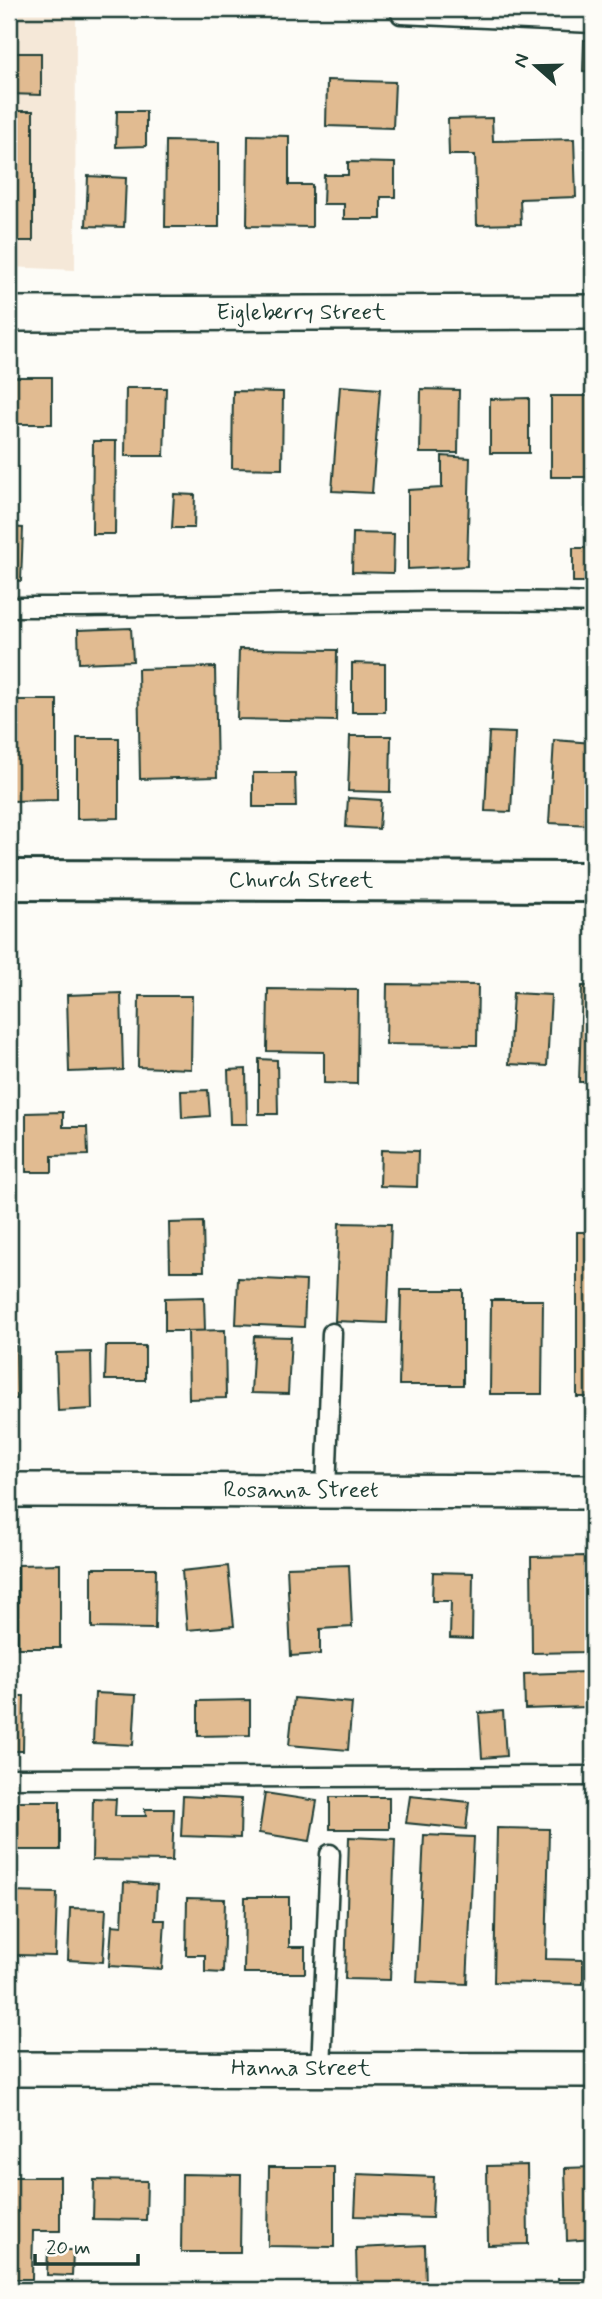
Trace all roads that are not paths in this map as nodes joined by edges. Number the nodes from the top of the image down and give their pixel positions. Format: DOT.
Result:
graph roads {
  1 [pos="401,14"];
  2 [pos="593,23"];
  3 [pos="593,312"];
  4 [pos="9,314"];
  5 [pos="593,603"];
  6 [pos="9,607"];
  7 [pos="9,880"];
  8 [pos="593,882"];
  9 [pos="332,1333"];
  10 [pos="9,1490"];
  11 [pos="326,1491"];
  12 [pos="593,1492"];
  13 [pos="593,1776"];
  14 [pos="9,1778"];
  15 [pos="330,1854"];
  16 [pos="9,2069"];
  17 [pos="321,2069"];
  18 [pos="593,2070"];
  1 -- 2 [label="lane"];
  3 -- 4 [label="street, Eigleberry Street"];
  5 -- 6 [label="lane"];
  7 -- 8 [label="street, Church Street"];
  9 -- 11 [label="lane"];
  10 -- 11 [label="street, Rosanna Street"];
  11 -- 12 [label="street, Rosanna Street"];
  13 -- 14 [label="lane"];
  15 -- 17 [label="lane"];
  16 -- 17 [label="street, Hanna Street"];
  17 -- 18 [label="street, Hanna Street"];
}
